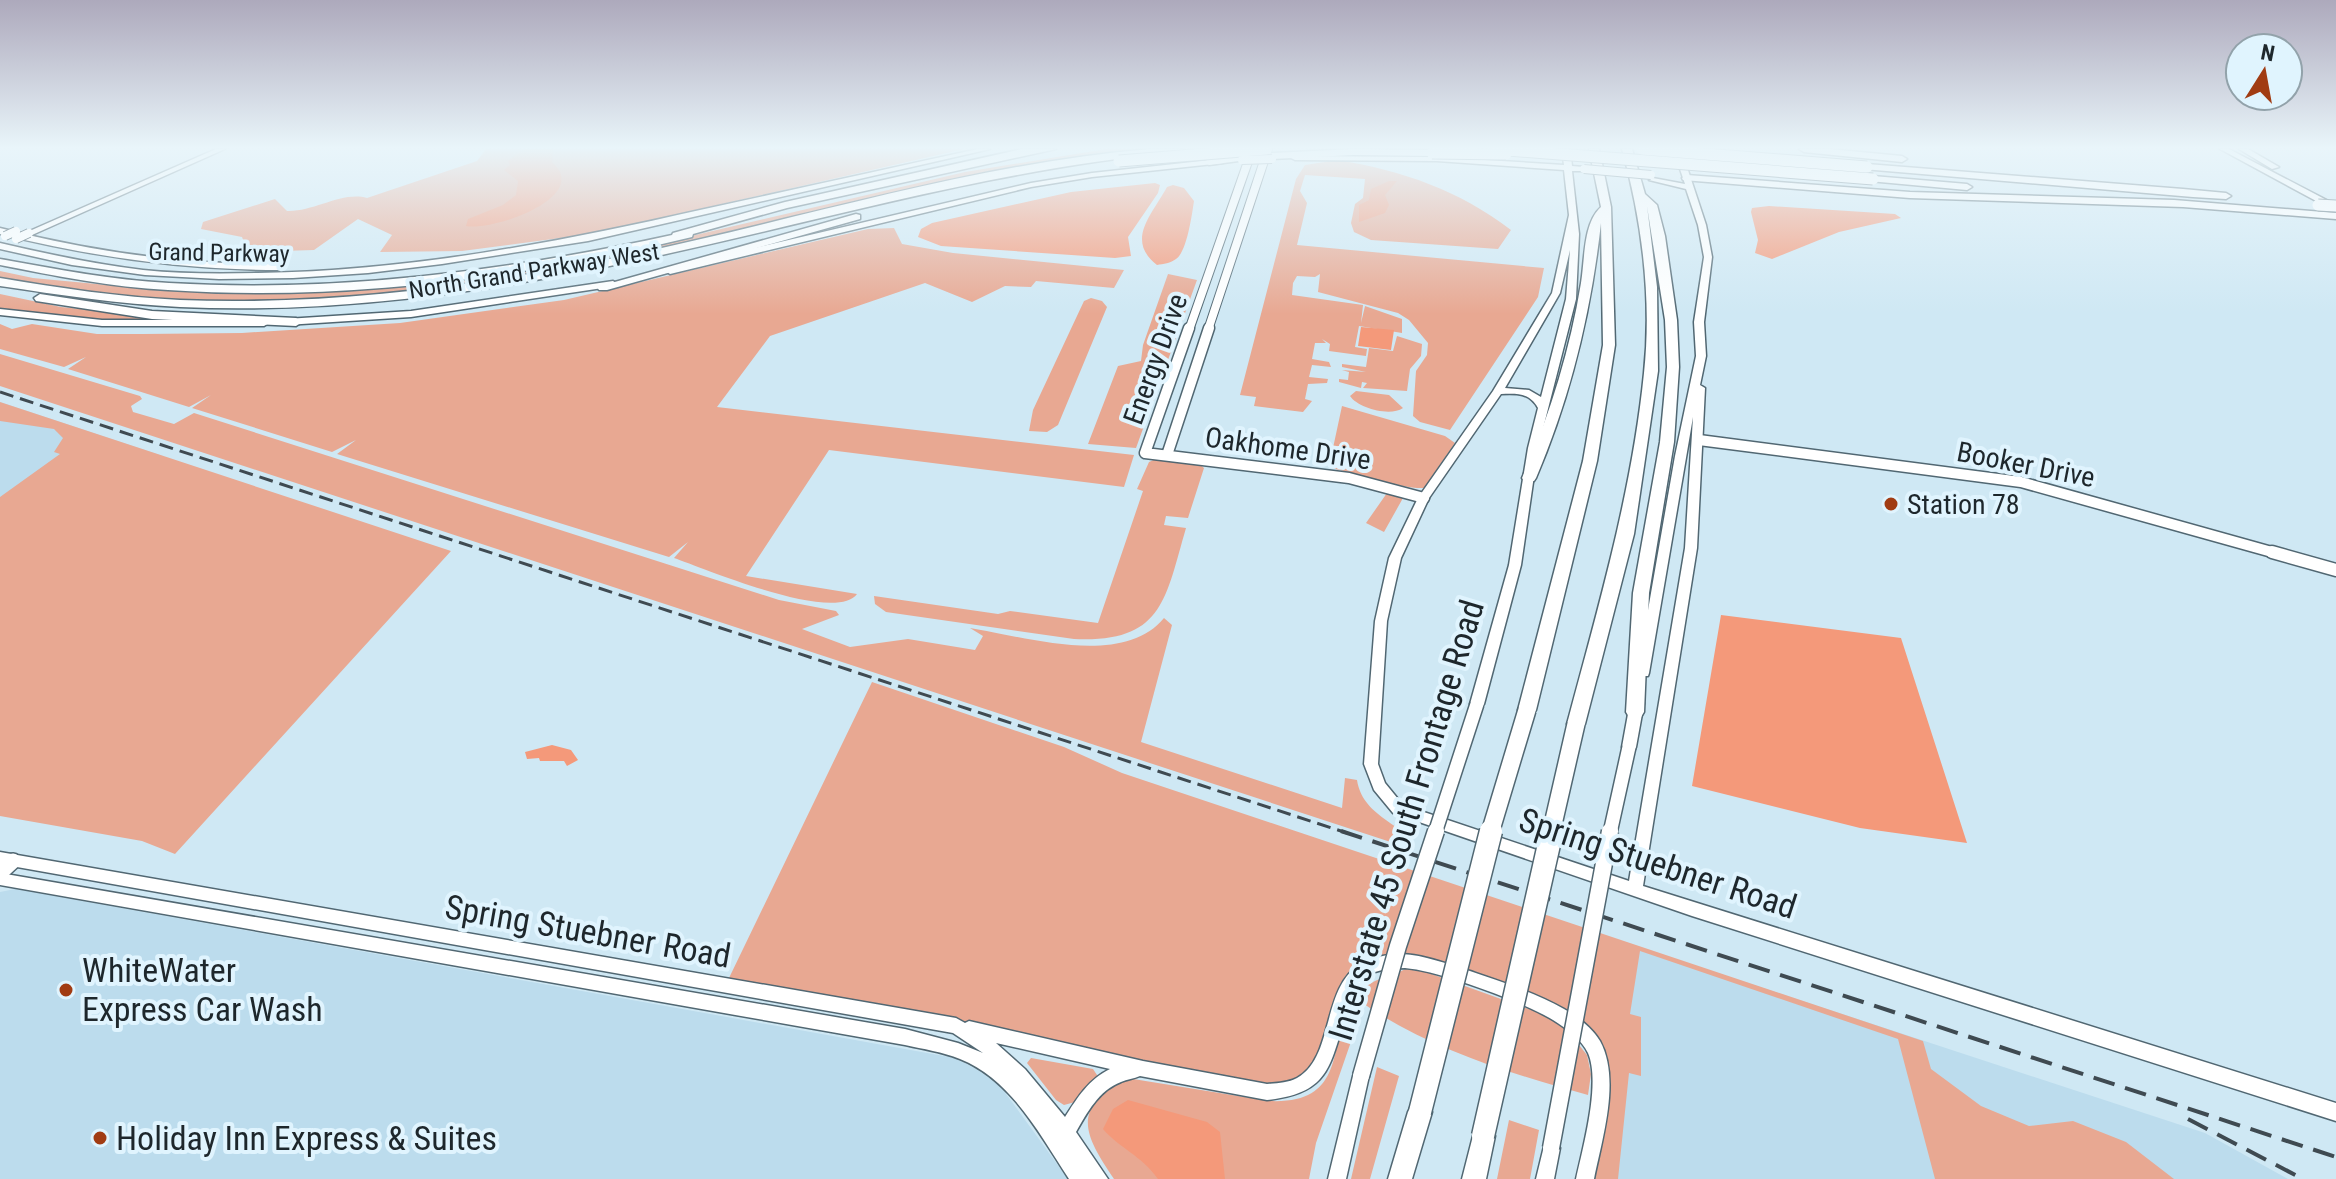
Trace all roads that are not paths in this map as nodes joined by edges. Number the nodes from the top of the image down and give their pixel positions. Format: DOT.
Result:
graph roads {
  1 [pos="83,204"];
  2 [pos="95,204"];
  3 [pos="739,204"];
  4 [pos="789,204"];
  5 [pos="817,204"];
  6 [pos="863,204"];
  7 [pos="903,204"];
  8 [pos="951,204"];
  9 [pos="1233,204"];
  10 [pos="1252,204"];
  11 [pos="1573,204"];
  12 [pos="1605,204"];
  13 [pos="1641,204"];
  14 [pos="1651,204"];
  15 [pos="1695,204"];
  16 [pos="2182,204"];
  17 [pos="2308,204"];
  18 [pos="1606,207"];
  19 [pos="2336,207"];
  20 [pos="881,209"];
  21 [pos="1574,211"];
  22 [pos="2336,216"];
  23 [pos="16,235"];
  24 [pos="1,241"];
  25 [pos="654,241"];
  26 [pos="439,260"];
  27 [pos="0,262"];
  28 [pos="1206,280"];
  29 [pos="1225,282"];
  30 [pos="0,285"];
  31 [pos="484,285"];
  32 [pos="603,287"];
  33 [pos="0,312"];
  34 [pos="296,322"];
  35 [pos="1701,356"];
  36 [pos="1498,391"];
  37 [pos="1544,409"];
  38 [pos="1699,440"];
  39 [pos="1145,453"];
  40 [pos="1167,455"];
  41 [pos="1529,478"];
  42 [pos="1424,498"];
  43 [pos="2336,570"];
  44 [pos="1635,712"];
  45 [pos="7,859"];
  46 [pos="0,873"];
  47 [pos="0,879"];
  48 [pos="1635,888"];
  49 [pos="231,899"];
  50 [pos="212,917"];
  51 [pos="956,1026"];
  52 [pos="1143,1069"];
  53 [pos="2336,1112"];
  54 [pos="1061,1139"];
  55 [pos="1080,1179"];
  56 [pos="1099,1179"];
  57 [pos="1337,1179"];
  58 [pos="1400,1179"];
  59 [pos="1474,1179"];
  60 [pos="1545,1179"];
  61 [pos="1585,1179"];
  1 -- 23 [label="main road"];
  2 -- 23 [label="main road, bridge"];
  3 -- 26 [label="main road, North Grand Parkway West"];
  4 -- 25 [label="highway"];
  5 -- 25 [label="highway, North Grand Parkway West"];
  6 -- 31 [label="highway, North Grand Parkway West"];
  7 -- 20 [label="highway, bridge"];
  8 -- 32 [label="main road, North Grand Parkway West"];
  9 -- 28 [label="street, Energy Drive"];
  10 -- 29 [label="street, Energy Drive"];
  11 -- 21 [label="main road"];
  12 -- 18 [label="highway"];
  13 -- 59 [label="highway, bridge"];
  14 -- 44 [label="highway"];
  15 -- 35 [label="main road"];
  16 -- 22 [label="highway"];
  17 -- 19 [label="highway, bridge"];
  18 -- 41 [label="highway"];
  18 -- 58 [label="highway, bridge"];
  20 -- 31 [label="highway"];
  20 -- 32 [label="highway"];
  21 -- 36 [label="main road, Spring Stuebner Road"];
  21 -- 37 [label="main road, Interstate 45 South Frontage Road"];
  23 -- 24 [label="main road"];
  24 -- 26 [label="main road"];
  24 -- 26 [label="main road, Grand Parkway"];
  25 -- 27 [label="highway, North Grand Parkway West"];
  28 -- 29 [label="street, Energy Drive"];
  28 -- 39 [label="street, Energy Drive"];
  29 -- 40 [label="street, Energy Drive"];
  30 -- 31 [label="highway, North Grand Parkway West"];
  30 -- 34 [label="highway"];
  32 -- 34 [label="main road, North Grand Parkway West"];
  33 -- 34 [label="main road, North Grand Parkway West"];
  35 -- 38 [label="main road"];
  35 -- 44 [label="main road"];
  36 -- 37 [label="main road"];
  36 -- 42 [label="main road, Spring Stuebner Road"];
  37 -- 41 [label="main road, Interstate 45 South Frontage Road"];
  38 -- 43 [label="street, Booker Drive"];
  38 -- 48 [label="main road"];
  39 -- 40 [label="street, Oakhome Drive"];
  40 -- 42 [label="street, Oakhome Drive"];
  41 -- 57 [label="main road, Interstate 45 South Frontage Road, bridge"];
  42 -- 48 [label="main road, Spring Stuebner Road"];
  44 -- 60 [label="main road, bridge"];
  45 -- 46 [label="street"];
  45 -- 49 [label="main road, Spring Stuebner Road"];
  47 -- 50 [label="main road, Spring Stuebner Road"];
  48 -- 53 [label="main road, Spring Stuebner Road"];
  49 -- 50 [label="main road"];
  49 -- 51 [label="main road, Spring Stuebner Road"];
  50 -- 54 [label="main road, Spring Stuebner Road"];
  51 -- 52 [label="main road"];
  51 -- 54 [label="main road, Spring Stuebner Road"];
  52 -- 54 [label="main road"];
  52 -- 61 [label="main road"];
  54 -- 55 [label="main road, Spring Stuebner Road"];
  54 -- 56 [label="main road, Spring Stuebner Road"];
}
